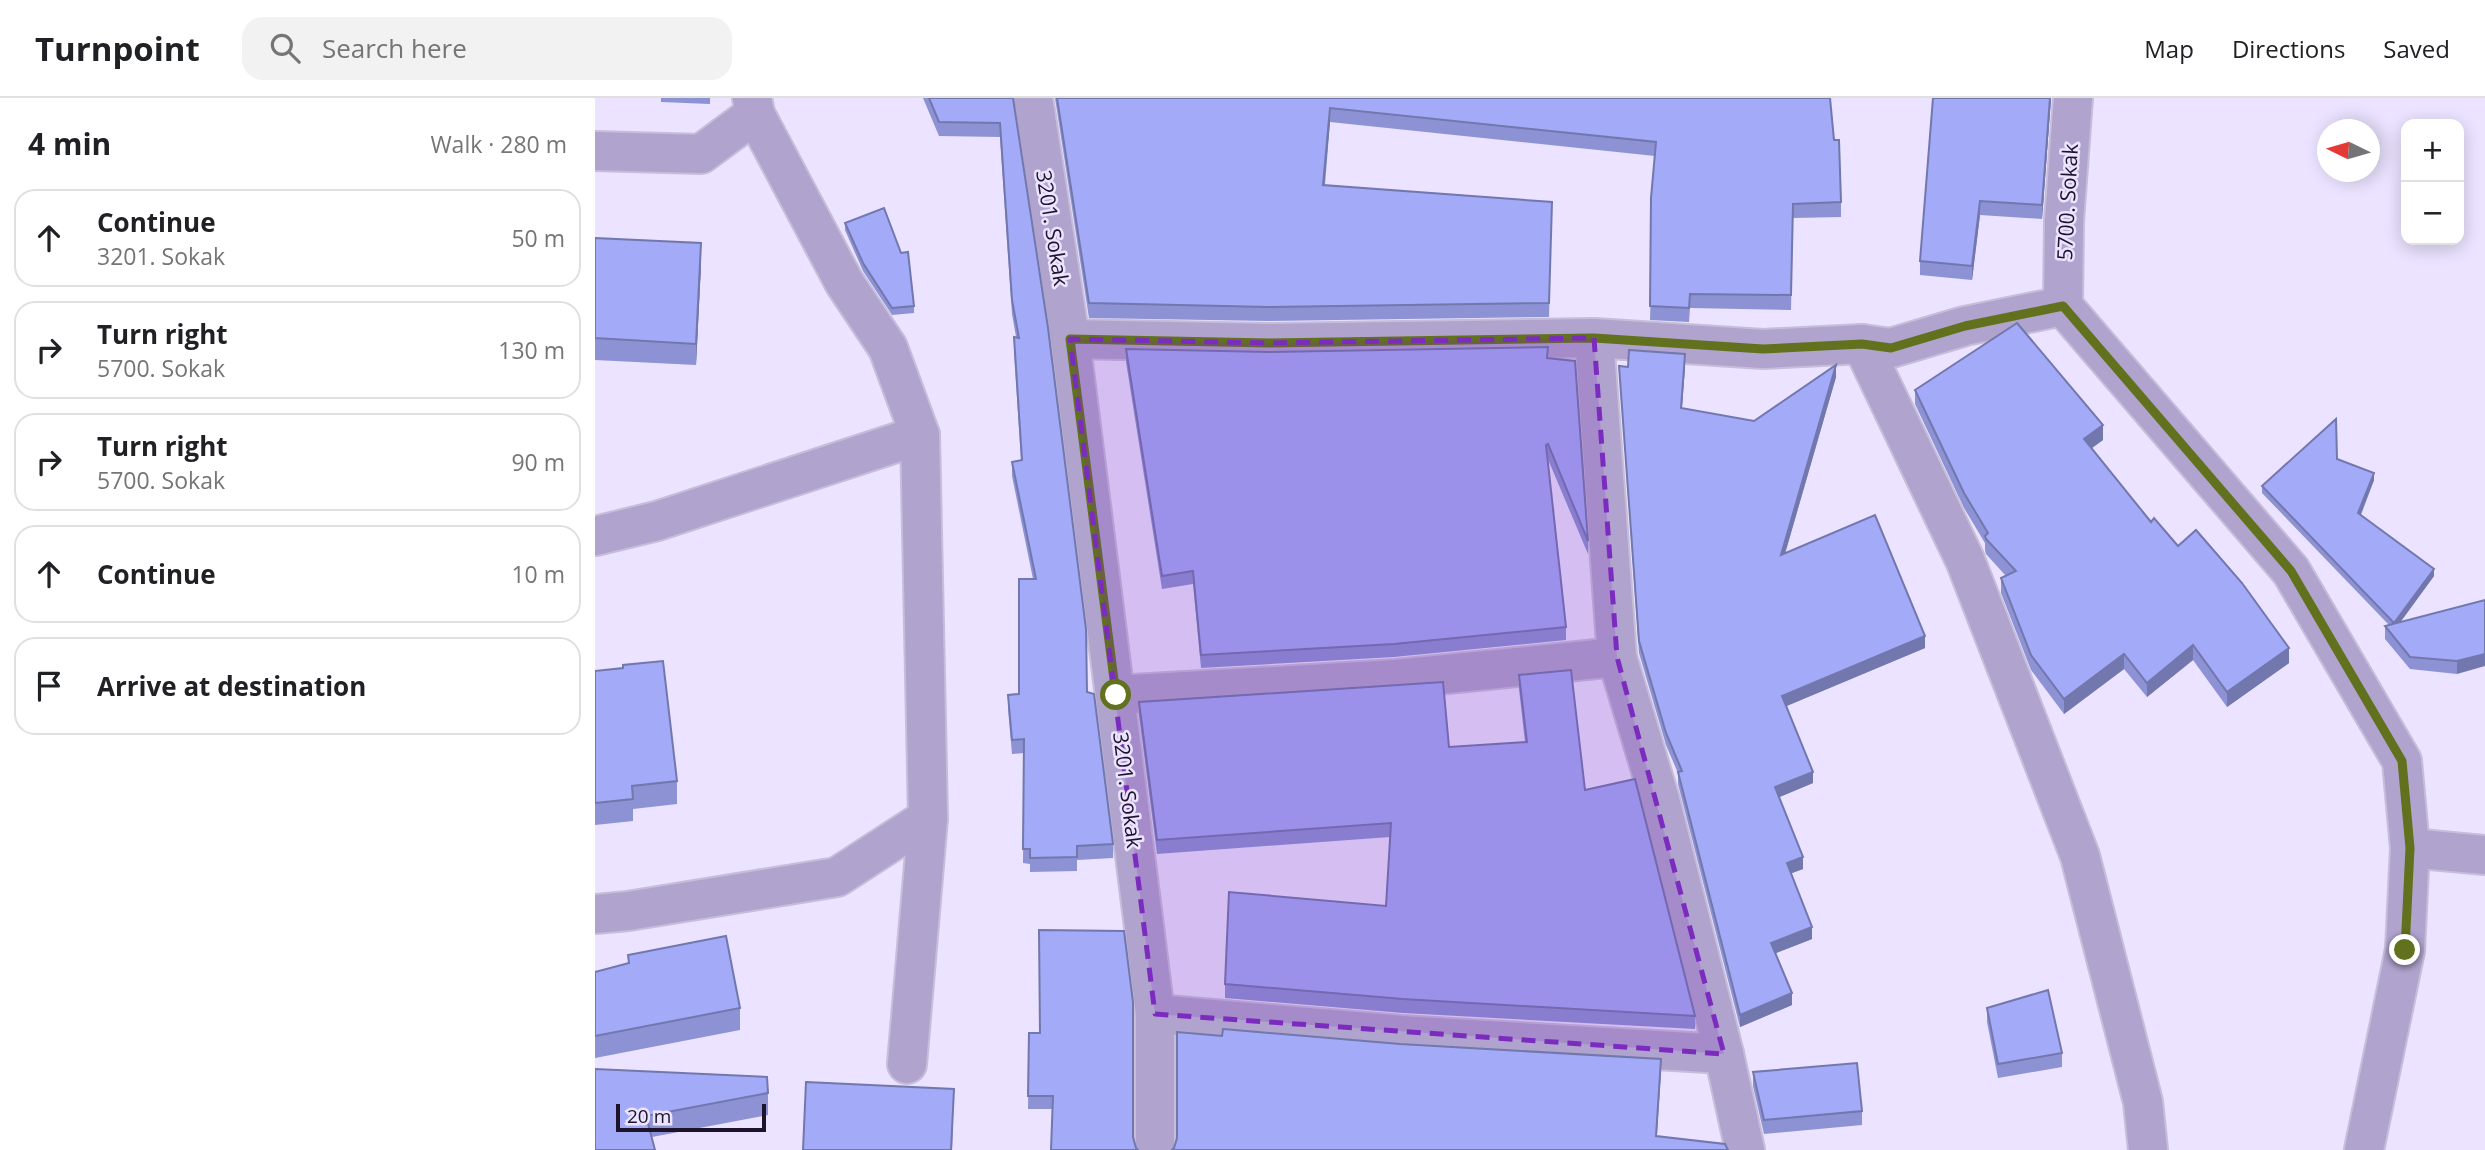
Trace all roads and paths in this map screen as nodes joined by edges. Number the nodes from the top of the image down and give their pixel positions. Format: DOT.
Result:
graph roads {
  1 [pos="1033,98"];
  2 [pos="2073,98"];
  3 [pos="753,106"];
  4 [pos="595,151"];
  5 [pos="2063,306"];
  6 [pos="1594,338"];
  7 [pos="1070,339"];
  8 [pos="1862,344"];
  9 [pos="920,435"];
  10 [pos="595,536"];
  11 [pos="1617,657"];
  12 [pos="1116,695"];
  13 [pos="927,818"];
  14 [pos="2410,848"];
  15 [pos="2485,855"];
  16 [pos="595,914"];
  17 [pos="1155,1014"];
  18 [pos="1724,1054"];
  19 [pos="907,1064"];
  20 [pos="1155,1150"];
  21 [pos="1745,1150"];
  22 [pos="2148,1150"];
  23 [pos="2364,1150"];
  1 -- 7 [label="street, 3201. Sokak"];
  2 -- 5 [label="street, 5700. Sokak"];
  3 -- 4 [label="street"];
  3 -- 9 [label="street"];
  5 -- 8 [label="street"];
  5 -- 14 [label="street"];
  6 -- 7 [label="street"];
  6 -- 8 [label="street"];
  6 -- 11 [label="street"];
  7 -- 12 [label="street, 3201. Sokak"];
  8 -- 22 [label="street"];
  9 -- 10 [label="street"];
  9 -- 13 [label="street"];
  11 -- 12 [label="street"];
  11 -- 18 [label="street"];
  12 -- 17 [label="street, 3201. Sokak"];
  13 -- 16 [label="street"];
  13 -- 19 [label="street"];
  14 -- 15 [label="street"];
  14 -- 23 [label="street"];
  17 -- 18 [label="street"];
  17 -- 20 [label="street, 3201. Sokak"];
  18 -- 21 [label="street"];
}
